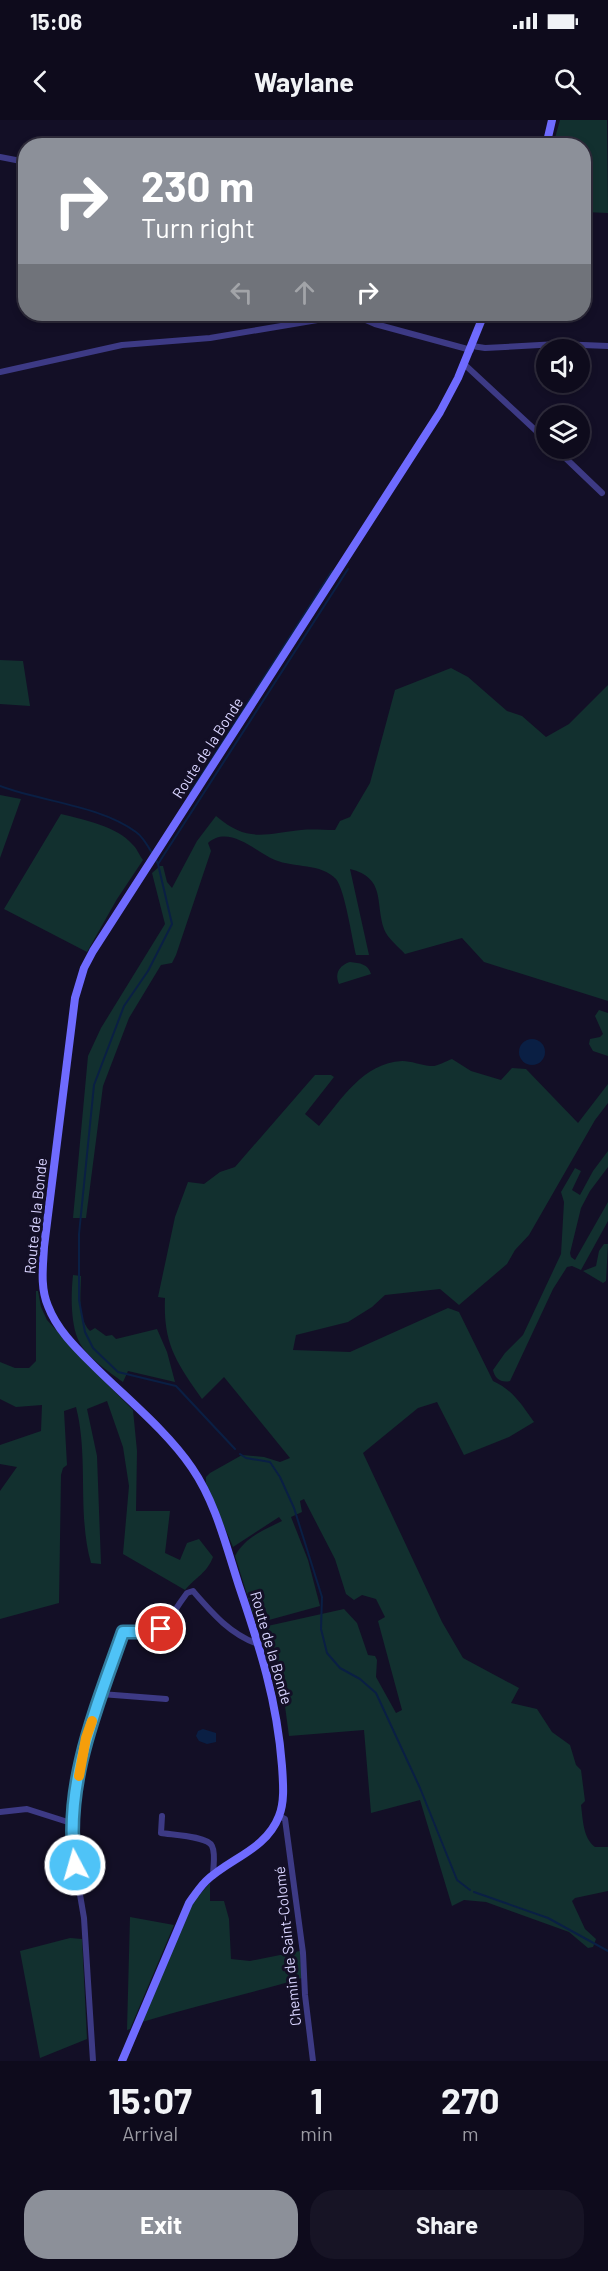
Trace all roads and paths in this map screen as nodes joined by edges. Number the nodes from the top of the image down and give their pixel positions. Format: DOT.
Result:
graph roads {
  1 [pos="552,120"];
  2 [pos="548,138"];
  3 [pos="0,157"];
  4 [pos="18,160"];
  5 [pos="311,321"];
  6 [pos="368,321"];
  7 [pos="481,321"];
  8 [pos="608,346"];
  9 [pos="471,348"];
  10 [pos="465,362"];
  11 [pos="0,372"];
  12 [pos="536,430"];
  13 [pos="566,459"];
  14 [pos="602,493"];
  15 [pos="258,1644"];
  16 [pos="101,1694"];
  17 [pos="166,1699"];
  18 [pos="0,1812"];
  19 [pos="162,1816"];
  20 [pos="279,1816"];
  21 [pos="71,1823"];
  22 [pos="273,1828"];
  23 [pos="286,1828"];
  24 [pos="213,1876"];
  25 [pos="93,2061"];
  26 [pos="122,2061"];
  27 [pos="313,2061"];
  1 -- 2 [label="main road"];
  3 -- 4 [label="street"];
  5 -- 11 [label="street"];
  6 -- 9 [label="street"];
  7 -- 9 [label="main road, Route de la Bonde"];
  8 -- 9 [label="street"];
  9 -- 10 [label="main road, Route de la Bonde"];
  10 -- 12 [label="street"];
  10 -- 15 [label="main road, Route de la Bonde"];
  13 -- 14 [label="street"];
  15 -- 16 [label="street"];
  15 -- 20 [label="main road, Route de la Bonde"];
  16 -- 17 [label="street"];
  16 -- 21 [label="street"];
  18 -- 21 [label="street"];
  19 -- 24 [label="street"];
  20 -- 22 [label="main road, Route de la Bonde"];
  20 -- 23 [label="street, Chemin de Saint-Colomé"];
  21 -- 25 [label="street"];
  22 -- 23 [label="street"];
  22 -- 24 [label="main road, Route de la Bonde"];
  23 -- 27 [label="street, Chemin de Saint-Colomé"];
  24 -- 26 [label="main road, Route de la Bonde"];
}
